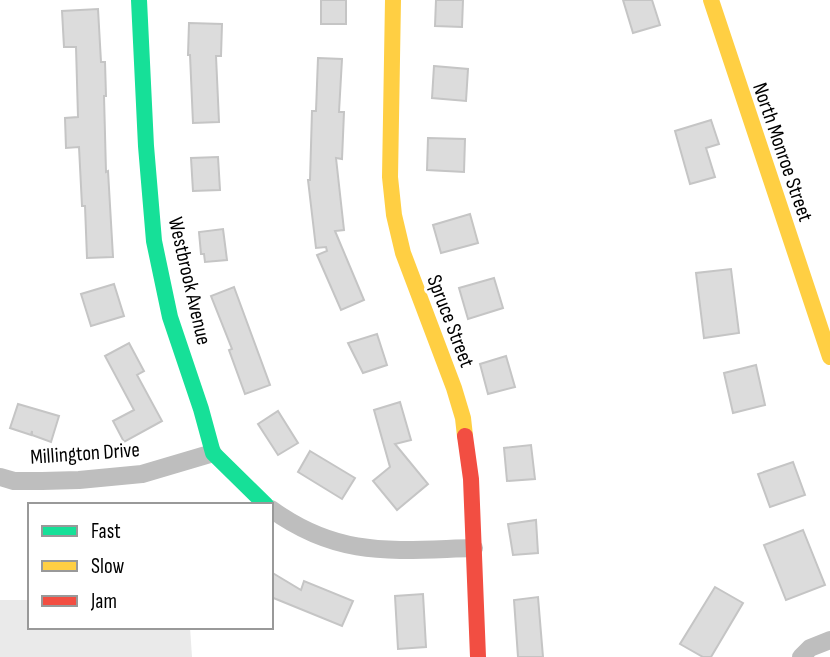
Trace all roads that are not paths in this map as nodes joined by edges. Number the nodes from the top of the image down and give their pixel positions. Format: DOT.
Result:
graph roads {
  1 [pos="139,0"];
  2 [pos="393,0"];
  3 [pos="711,0"];
  4 [pos="830,357"];
  5 [pos="213,453"];
  6 [pos="0,477"];
  7 [pos="264,503"];
  8 [pos="273,510"];
  9 [pos="474,548"];
  10 [pos="830,640"];
  11 [pos="478,657"];
  12 [pos="801,657"];
  1 -- 5 [label="street, Westbrook Avenue"];
  2 -- 9 [label="street, Spruce Street"];
  3 -- 4 [label="street, North Monroe Street"];
  5 -- 6 [label="street, Millington Drive"];
  5 -- 7 [label="street"];
  8 -- 9 [label="street"];
  9 -- 11 [label="street, Spruce Street"];
  10 -- 12 [label="street"];
}
